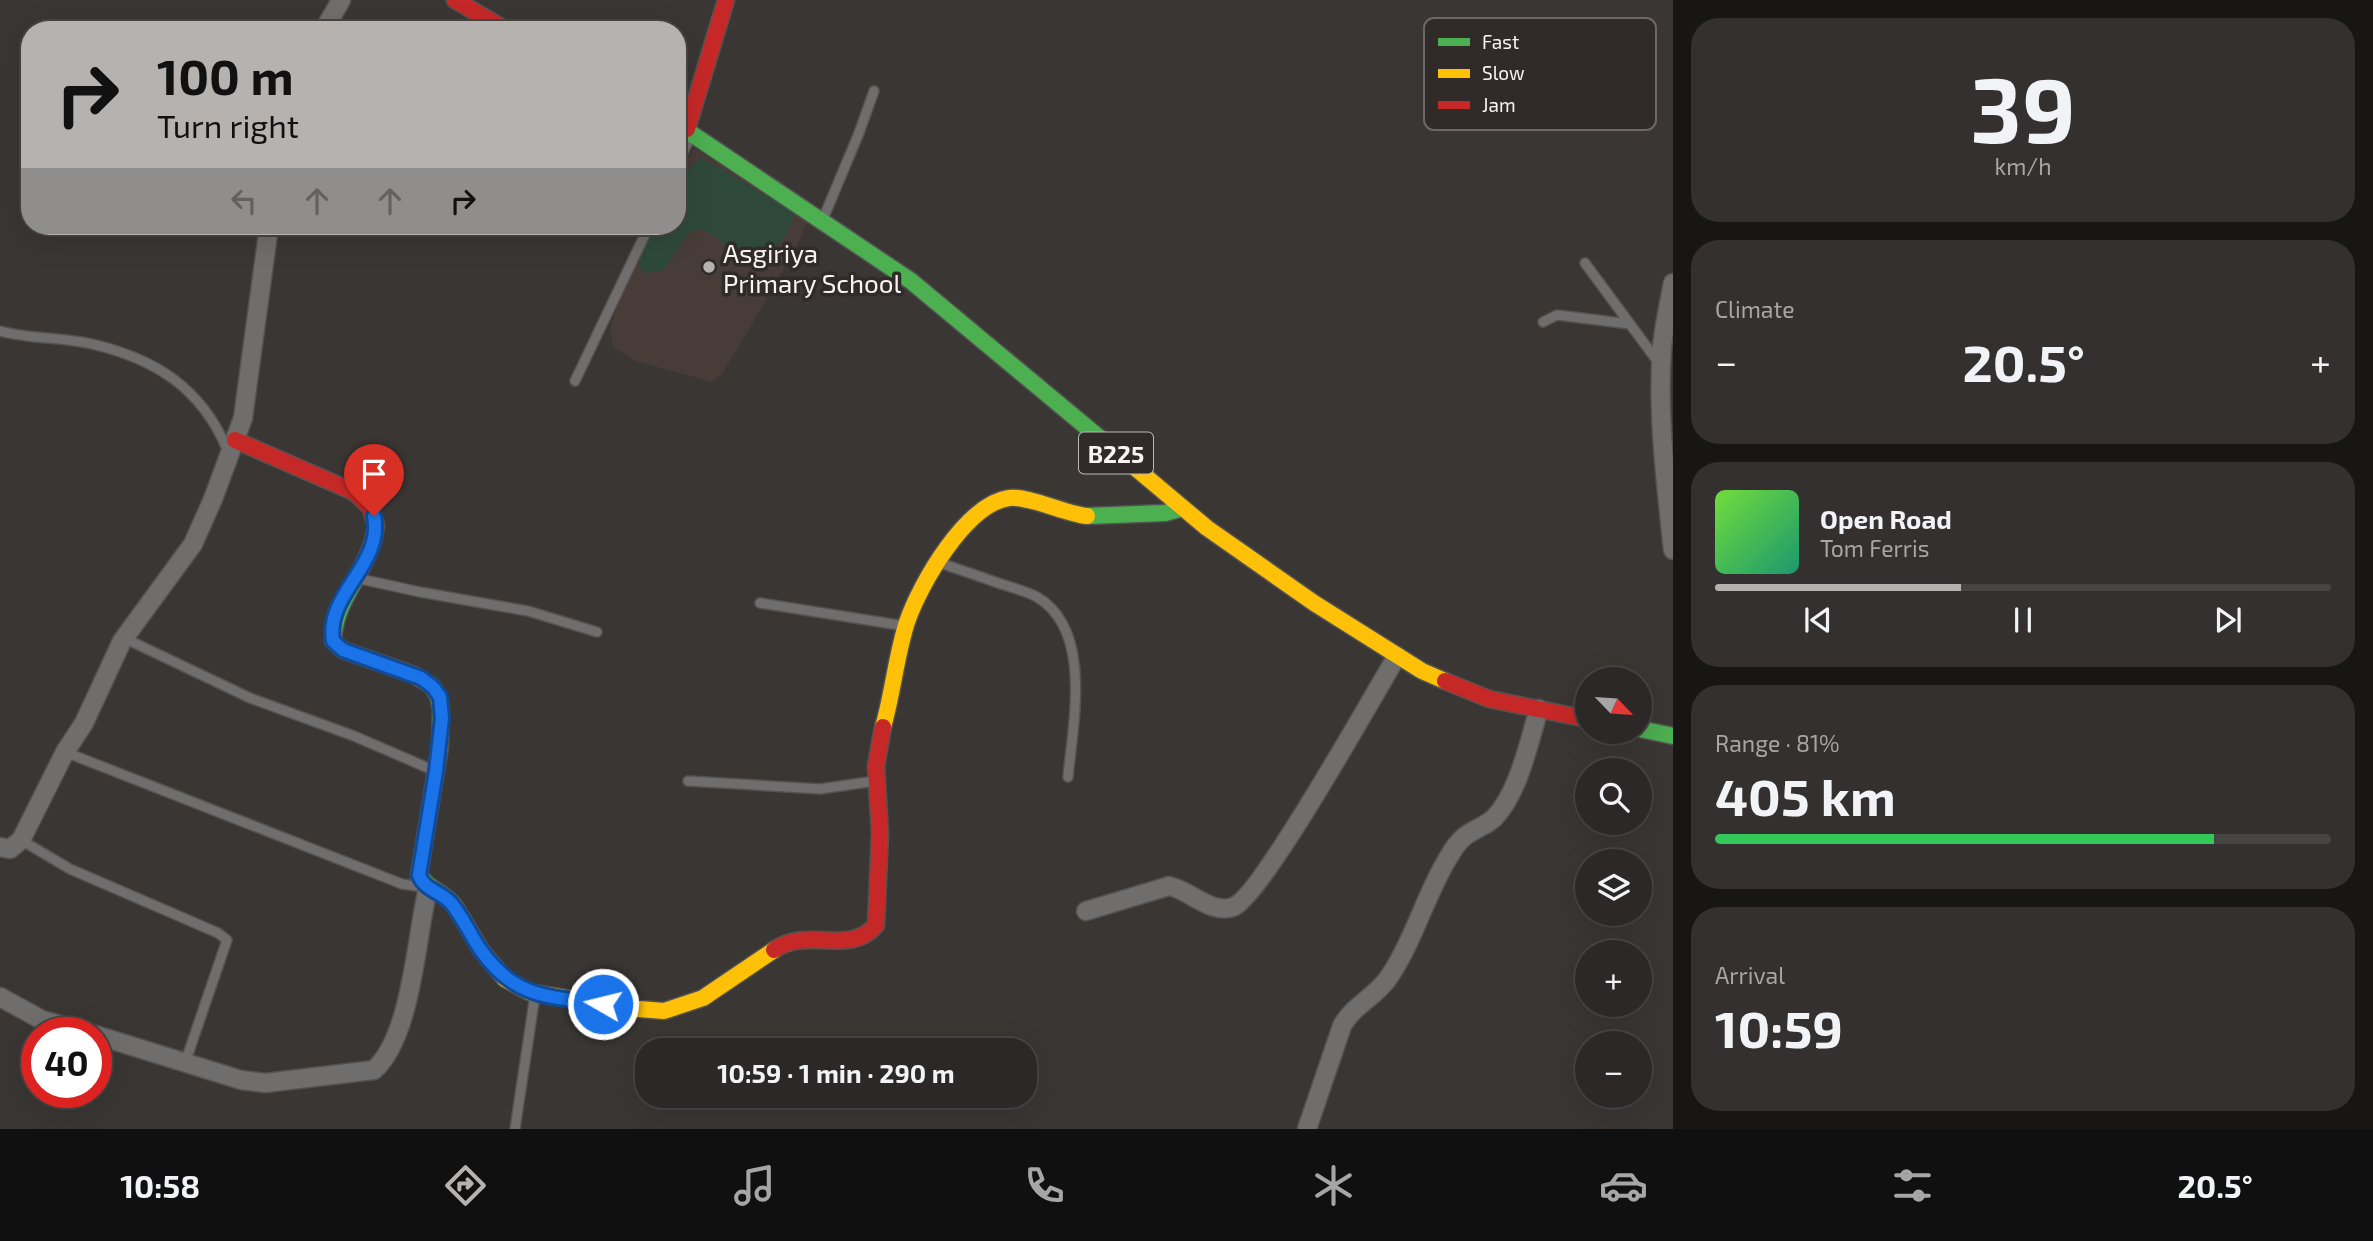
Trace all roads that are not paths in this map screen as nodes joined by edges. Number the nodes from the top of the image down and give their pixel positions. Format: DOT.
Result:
graph roads {
  1 [pos="341,0"];
  2 [pos="455,0"];
  3 [pos="726,0"];
  4 [pos="329,21"];
  5 [pos="491,21"];
  6 [pos="874,91"];
  7 [pos="686,129"];
  8 [pos="822,221"];
  9 [pos="268,235"];
  10 [pos="645,235"];
  11 [pos="1585,263"];
  12 [pos="1673,283"];
  13 [pos="1543,322"];
  14 [pos="1630,324"];
  15 [pos="0,331"];
  16 [pos="1661,366"];
  17 [pos="575,381"];
  18 [pos="232,447"];
  19 [pos="1183,508"];
  20 [pos="1673,550"];
  21 [pos="939,562"];
  22 [pos="355,578"];
  23 [pos="760,603"];
  24 [pos="906,626"];
  25 [pos="597,632"];
  26 [pos="124,638"];
  27 [pos="1397,656"];
  28 [pos="1539,709"];
  29 [pos="1575,716"];
  30 [pos="1652,732"];
  31 [pos="1673,736"];
  32 [pos="65,752"];
  33 [pos="436,771"];
  34 [pos="1068,777"];
  35 [pos="688,781"];
  36 [pos="877,781"];
  37 [pos="21,840"];
  38 [pos="0,847"];
  39 [pos="428,888"];
  40 [pos="1086,911"];
  41 [pos="536,993"];
  42 [pos="0,997"];
  43 [pos="37,1017"];
  44 [pos="112,1040"];
  45 [pos="185,1063"];
  46 [pos="515,1129"];
  47 [pos="1307,1129"];
  1 -- 4 [label="street"];
  2 -- 5 [label="street"];
  3 -- 7 [label="street"];
  6 -- 8 [label="lane"];
  7 -- 8 [label="street, B225"];
  8 -- 19 [label="street, B225"];
  9 -- 18 [label="street"];
  10 -- 17 [label="lane"];
  11 -- 14 [label="lane"];
  12 -- 16 [label="street"];
  13 -- 14 [label="lane"];
  14 -- 16 [label="lane"];
  15 -- 18 [label="lane"];
  16 -- 20 [label="street"];
  18 -- 22 [label="street"];
  18 -- 26 [label="street"];
  19 -- 21 [label="street"];
  19 -- 27 [label="street, B225"];
  21 -- 24 [label="street"];
  21 -- 34 [label="lane"];
  22 -- 25 [label="lane"];
  22 -- 33 [label="street"];
  23 -- 24 [label="lane"];
  24 -- 36 [label="street"];
  26 -- 32 [label="street"];
  26 -- 33 [label="lane"];
  27 -- 28 [label="street, B225"];
  27 -- 40 [label="street"];
  28 -- 29 [label="street, B225"];
  28 -- 47 [label="street"];
  30 -- 31 [label="street"];
  32 -- 37 [label="street"];
  32 -- 39 [label="lane"];
  33 -- 39 [label="street"];
  35 -- 36 [label="lane"];
  36 -- 41 [label="street"];
  37 -- 38 [label="street"];
  37 -- 45 [label="lane"];
  39 -- 41 [label="street"];
  39 -- 45 [label="street"];
  41 -- 46 [label="lane"];
  42 -- 43 [label="street"];
  44 -- 45 [label="street"];
}
